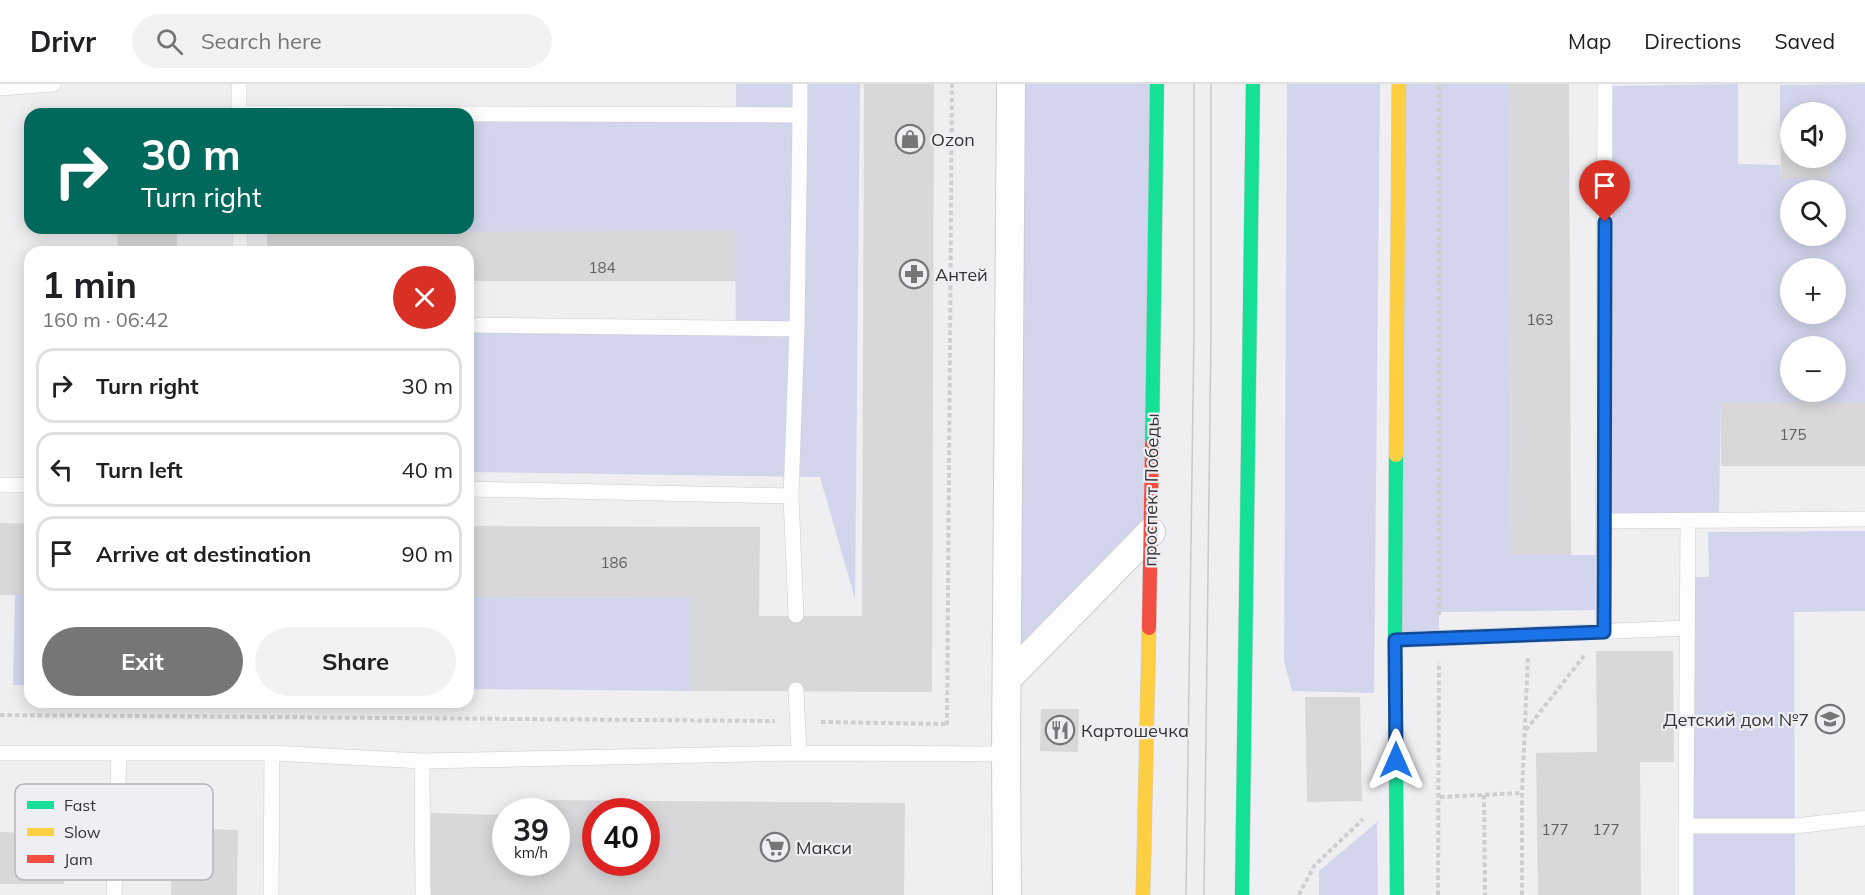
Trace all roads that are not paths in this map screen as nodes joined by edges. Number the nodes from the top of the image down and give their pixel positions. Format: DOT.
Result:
graph roads {
  1 [pos="53,84"];
  2 [pos="240,84"];
  3 [pos="800,84"];
  4 [pos="1011,84"];
  5 [pos="1156,84"];
  6 [pos="1253,84"];
  7 [pos="1399,84"];
  8 [pos="1605,84"];
  9 [pos="0,88"];
  10 [pos="239,108"];
  11 [pos="474,114"];
  12 [pos="800,115"];
  13 [pos="474,325"];
  14 [pos="797,329"];
  15 [pos="0,485"];
  16 [pos="24,485"];
  17 [pos="474,489"];
  18 [pos="791,496"];
  19 [pos="1865,519"];
  20 [pos="1688,521"];
  21 [pos="1604,522"];
  22 [pos="1151,532"];
  23 [pos="796,615"];
  24 [pos="1687,628"];
  25 [pos="1604,632"];
  26 [pos="1395,640"];
  27 [pos="1007,679"];
  28 [pos="796,690"];
  29 [pos="0,753"];
  30 [pos="272,753"];
  31 [pos="799,753"];
  32 [pos="119,754"];
  33 [pos="1006,754"];
  34 [pos="422,761"];
  35 [pos="118,784"];
  36 [pos="1865,818"];
  37 [pos="1686,826"];
  38 [pos="115,880"];
  39 [pos="114,895"];
  40 [pos="271,895"];
  41 [pos="423,895"];
  42 [pos="1006,895"];
  43 [pos="1143,895"];
  44 [pos="1242,895"];
  45 [pos="1397,895"];
  46 [pos="1686,895"];
  1 -- 9 [label="lane"];
  2 -- 10 [label="lane"];
  3 -- 12 [label="lane"];
  4 -- 27 [label="street"];
  5 -- 22 [label="main road, проспект Победы"];
  6 -- 44 [label="main road"];
  7 -- 26 [label="main road"];
  8 -- 21 [label="lane"];
  11 -- 12 [label="lane"];
  12 -- 14 [label="lane"];
  13 -- 14 [label="lane"];
  14 -- 18 [label="lane"];
  15 -- 16 [label="lane"];
  17 -- 18 [label="lane"];
  18 -- 23 [label="lane"];
  19 -- 20 [label="lane"];
  20 -- 21 [label="lane"];
  20 -- 24 [label="lane"];
  21 -- 25 [label="lane"];
  22 -- 27 [label="street"];
  22 -- 43 [label="main road, проспект Победы"];
  24 -- 25 [label="lane"];
  24 -- 37 [label="lane"];
  25 -- 26 [label="lane"];
  26 -- 45 [label="main road"];
  27 -- 33 [label="street"];
  28 -- 31 [label="lane"];
  29 -- 32 [label="lane"];
  30 -- 32 [label="lane"];
  30 -- 34 [label="lane"];
  30 -- 40 [label="lane"];
  31 -- 33 [label="lane"];
  31 -- 34 [label="lane"];
  32 -- 35 [label="lane"];
  33 -- 42 [label="street"];
  34 -- 41 [label="lane"];
  36 -- 37 [label="lane"];
  37 -- 46 [label="lane"];
  38 -- 39 [label="lane"];
}
